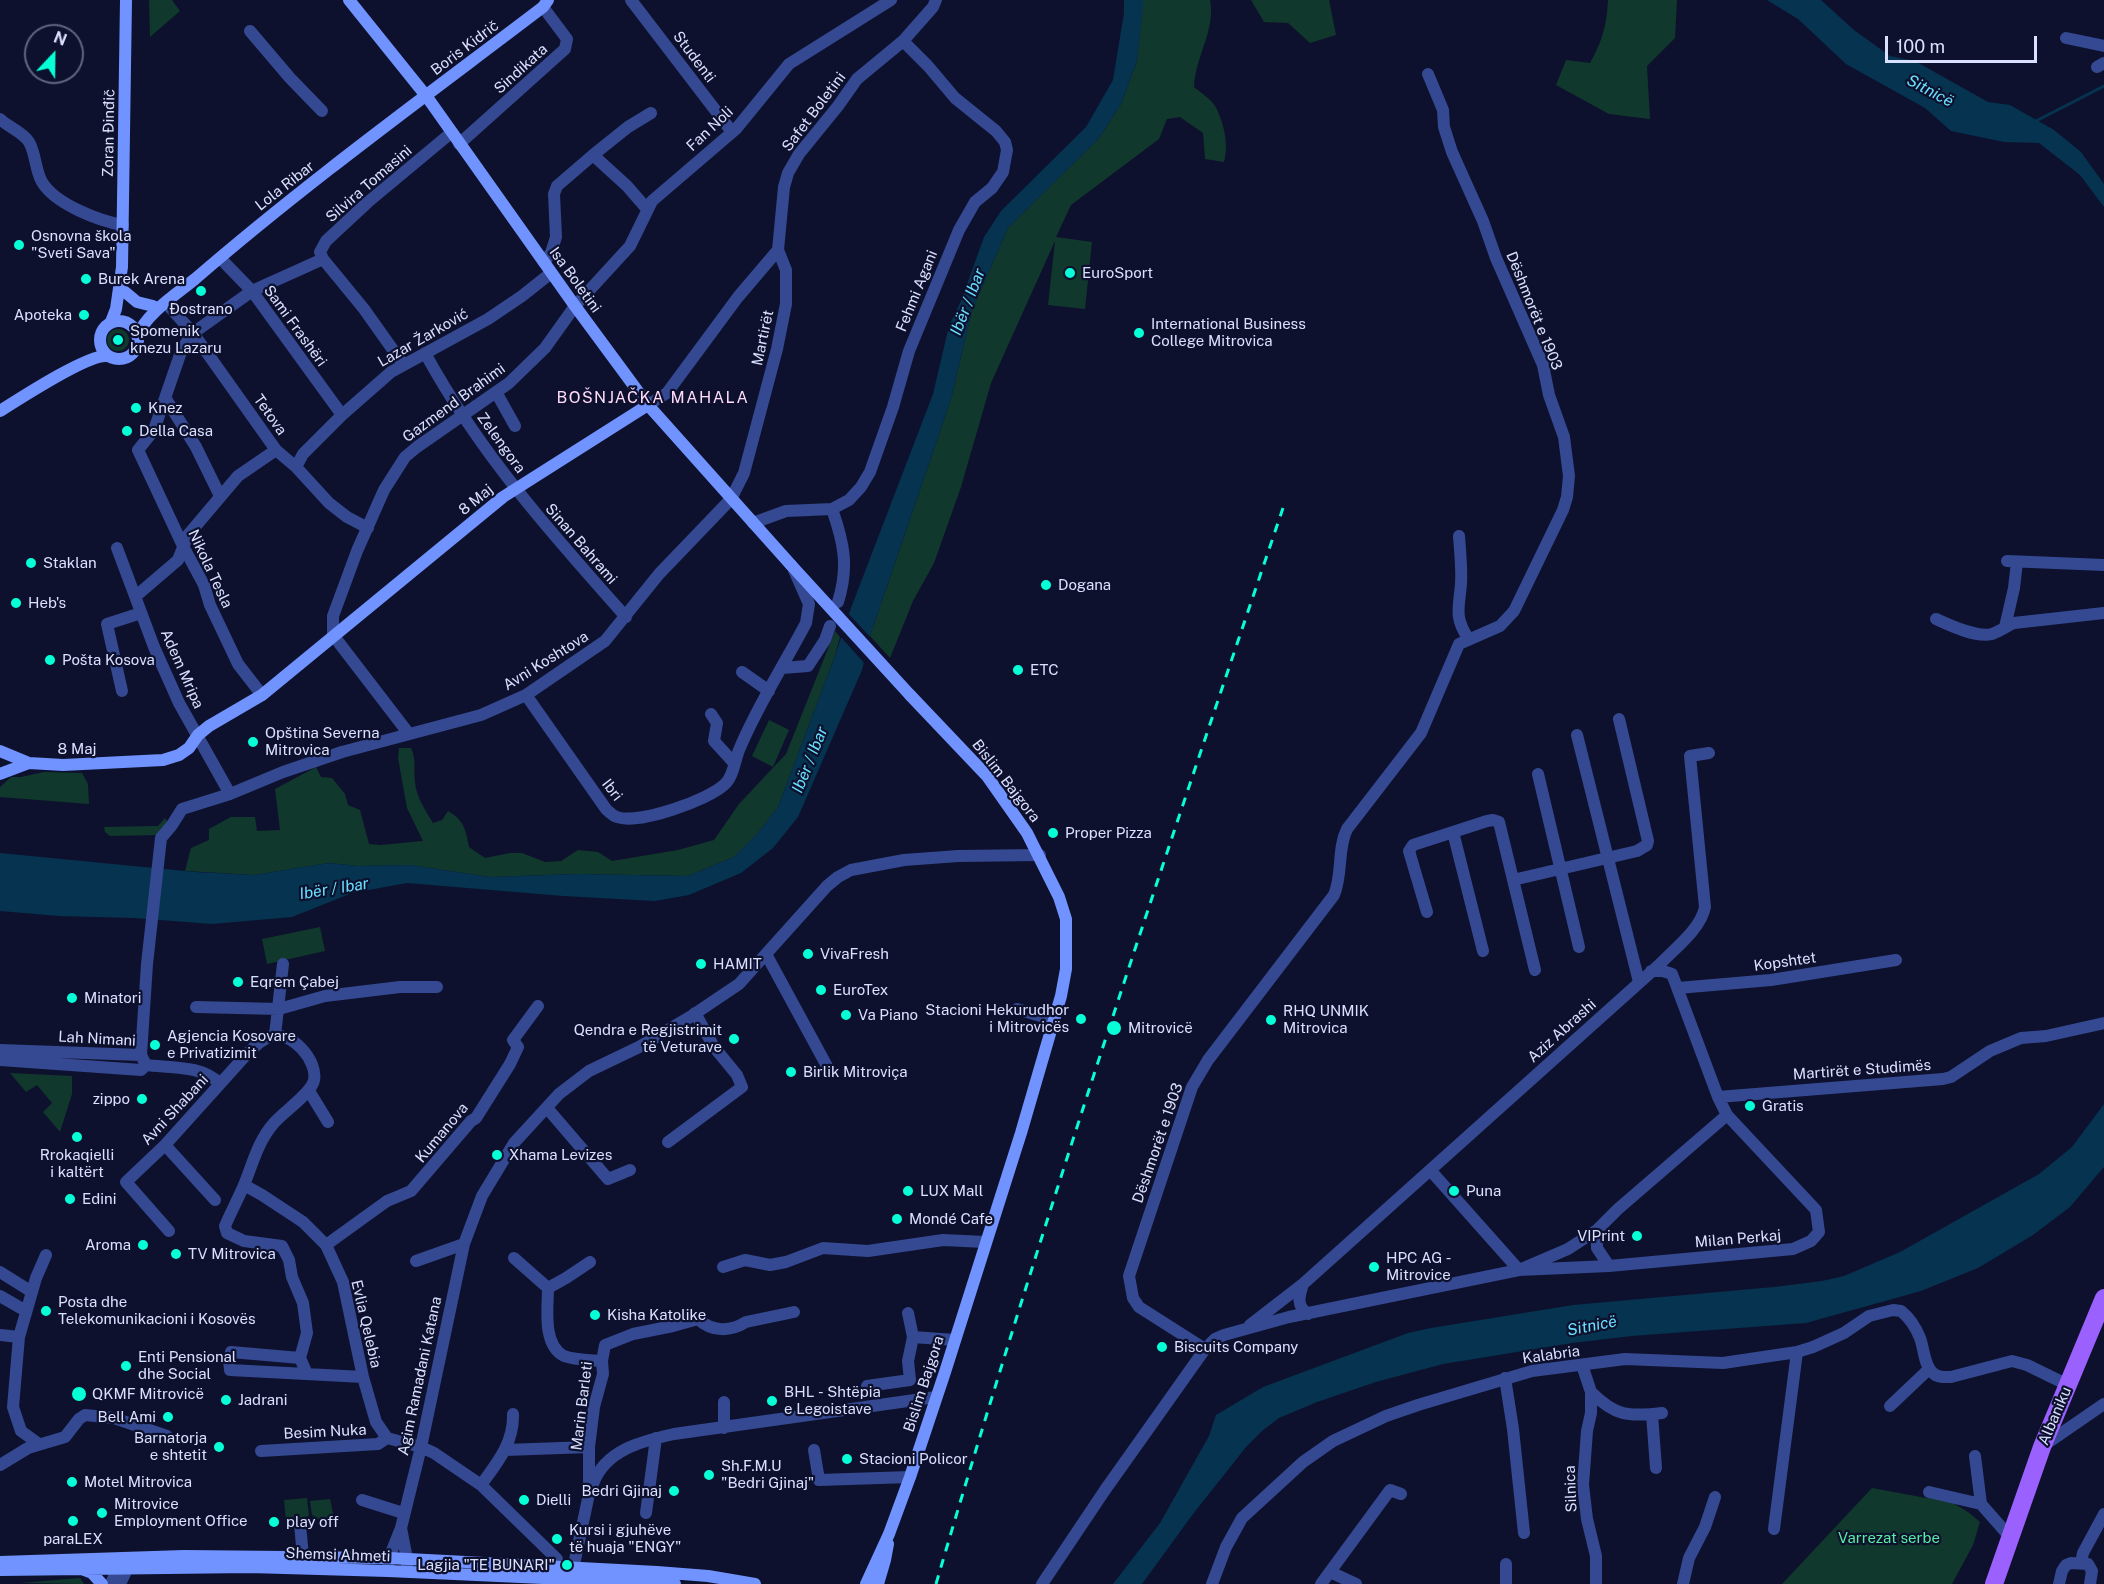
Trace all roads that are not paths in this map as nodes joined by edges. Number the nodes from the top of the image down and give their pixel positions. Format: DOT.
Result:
graph roads {
  1 [pos="126,0"];
  2 [pos="349,0"];
  3 [pos="631,0"];
  4 [pos="891,0"];
  5 [pos="936,0"];
  6 [pos="546,4"];
  7 [pos="250,31"];
  8 [pos="2066,38"];
  9 [pos="903,41"];
  10 [pos="2104,46"];
  11 [pos="1428,74"];
  12 [pos="427,97"];
  13 [pos="322,111"];
  14 [pos="651,113"];
  15 [pos="0,119"];
  16 [pos="732,132"];
  17 [pos="451,133"];
  18 [pos="459,144"];
  19 [pos="593,155"];
  20 [pos="647,209"];
  21 [pos="123,225"];
  22 [pos="778,250"];
  23 [pos="220,258"];
  24 [pos="323,259"];
  25 [pos="122,267"];
  26 [pos="547,267"];
  27 [pos="252,291"];
  28 [pos="125,292"];
  29 [pos="166,303"];
  30 [pos="153,306"];
  31 [pos="575,306"];
  32 [pos="111,322"];
  33 [pos="127,323"];
  34 [pos="193,333"];
  35 [pos="100,335"];
  36 [pos="138,336"];
  37 [pos="425,353"];
  38 [pos="107,356"];
  39 [pos="403,364"];
  40 [pos="63,374"];
  41 [pos="496,392"];
  42 [pos="166,399"];
  43 [pos="648,405"];
  44 [pos="0,411"];
  45 [pos="342,415"];
  46 [pos="462,415"];
  47 [pos="515,426"];
  48 [pos="276,450"];
  49 [pos="296,467"];
  50 [pos="516,489"];
  51 [pos="220,496"];
  52 [pos="731,499"];
  53 [pos="832,509"];
  54 [pos="753,523"];
  55 [pos="368,528"];
  56 [pos="1459,536"];
  57 [pos="183,546"];
  58 [pos="117,548"];
  59 [pos="790,565"];
  60 [pos="2104,565"];
  61 [pos="136,596"];
  62 [pos="838,602"];
  63 [pos="141,613"];
  64 [pos="2104,613"];
  65 [pos="626,617"];
  66 [pos="1936,619"];
  67 [pos="830,626"];
  68 [pos="2005,627"];
  69 [pos="333,635"];
  70 [pos="1468,638"];
  71 [pos="782,668"];
  72 [pos="742,672"];
  73 [pos="122,691"];
  74 [pos="769,691"];
  75 [pos="262,695"];
  76 [pos="526,695"];
  77 [pos="711,714"];
  78 [pos="1619,719"];
  79 [pos="409,734"];
  80 [pos="198,735"];
  81 [pos="1577,735"];
  82 [pos="0,752"];
  83 [pos="1709,753"];
  84 [pos="0,757"];
  85 [pos="29,763"];
  86 [pos="734,763"];
  87 [pos="0,766"];
  88 [pos="0,774"];
  89 [pos="1538,774"];
  90 [pos="230,794"];
  91 [pos="1453,832"];
  92 [pos="1040,855"];
  93 [pos="1608,858"];
  94 [pos="1560,870"];
  95 [pos="1514,880"];
  96 [pos="1427,912"];
  97 [pos="1580,947"];
  98 [pos="1484,951"];
  99 [pos="766,954"];
  100 [pos="1896,960"];
  101 [pos="283,964"];
  102 [pos="1535,970"];
  103 [pos="1652,971"];
  104 [pos="1639,982"];
  105 [pos="437,987"];
  106 [pos="1678,988"];
  107 [pos="538,1006"];
  108 [pos="196,1007"];
  109 [pos="279,1009"];
  110 [pos="1017,1009"];
  111 [pos="695,1013"];
  112 [pos="1054,1020"];
  113 [pos="2104,1023"];
  114 [pos="275,1035"];
  115 [pos="0,1050"];
  116 [pos="0,1060"];
  117 [pos="144,1060"];
  118 [pos="828,1068"];
  119 [pos="220,1084"];
  120 [pos="309,1091"];
  121 [pos="1718,1097"];
  122 [pos="547,1108"];
  123 [pos="1727,1115"];
  124 [pos="328,1122"];
  125 [pos="668,1142"];
  126 [pos="165,1145"];
  127 [pos="630,1170"];
  128 [pos="1431,1171"];
  129 [pos="244,1185"];
  130 [pos="215,1200"];
  131 [pos="1597,1230"];
  132 [pos="169,1231"];
  133 [pos="985,1242"];
  134 [pos="464,1244"];
  135 [pos="326,1245"];
  136 [pos="46,1255"];
  137 [pos="514,1258"];
  138 [pos="416,1261"];
  139 [pos="590,1262"];
  140 [pos="1609,1266"];
  141 [pos="723,1267"];
  142 [pos="1520,1270"];
  143 [pos="0,1272"];
  144 [pos="1303,1284"];
  145 [pos="548,1287"];
  146 [pos="32,1292"];
  147 [pos="0,1296"];
  148 [pos="2104,1298"];
  149 [pos="26,1311"];
  150 [pos="794,1312"];
  151 [pos="908,1312"];
  152 [pos="1308,1314"];
  153 [pos="1244,1329"];
  154 [pos="0,1335"];
  155 [pos="19,1337"];
  156 [pos="913,1337"];
  157 [pos="954,1340"];
  158 [pos="1205,1349"];
  159 [pos="1797,1352"];
  160 [pos="300,1358"];
  161 [pos="602,1361"];
  162 [pos="1582,1365"];
  163 [pos="1929,1369"];
  164 [pos="307,1374"];
  165 [pos="363,1377"];
  166 [pos="1505,1378"];
  167 [pos="2068,1385"];
  168 [pos="867,1386"];
  169 [pos="1591,1392"];
  170 [pos="936,1397"];
  171 [pos="724,1402"];
  172 [pos="2104,1404"];
  173 [pos="1890,1407"];
  174 [pos="513,1414"];
  175 [pos="724,1428"];
  176 [pos="167,1437"];
  177 [pos="387,1438"];
  178 [pos="656,1438"];
  179 [pos="39,1443"];
  180 [pos="421,1447"];
  181 [pos="589,1447"];
  182 [pos="2042,1447"];
  183 [pos="505,1450"];
  184 [pos="814,1450"];
  185 [pos="261,1451"];
  186 [pos="1975,1456"];
  187 [pos="0,1466"];
  188 [pos="1656,1468"];
  189 [pos="910,1477"];
  190 [pos="481,1485"];
  191 [pos="1929,1492"];
  192 [pos="589,1494"];
  193 [pos="1401,1494"];
  194 [pos="1715,1497"];
  195 [pos="362,1500"];
  196 [pos="1982,1504"];
  197 [pos="403,1513"];
  198 [pos="646,1514"];
  199 [pos="2104,1514"];
  200 [pos="300,1524"];
  201 [pos="401,1528"];
  202 [pos="1774,1529"];
  203 [pos="1524,1533"];
  204 [pos="889,1534"];
  205 [pos="2010,1537"];
  206 [pos="303,1557"];
  207 [pos="407,1559"];
  208 [pos="2078,1559"];
  209 [pos="575,1560"];
  210 [pos="0,1562"];
  211 [pos="125,1563"];
  212 [pos="553,1563"];
  213 [pos="389,1564"];
  214 [pos="1506,1564"];
  215 [pos="587,1569"];
  216 [pos="0,1570"];
  217 [pos="80,1570"];
  218 [pos="407,1572"];
  219 [pos="1330,1572"];
  220 [pos="498,1575"];
  221 [pos="548,1582"];
  222 [pos="1041,1582"];
  223 [pos="102,1584"];
  224 [pos="111,1584"];
  225 [pos="120,1584"];
  226 [pos="675,1584"];
  227 [pos="755,1584"];
  228 [pos="866,1584"];
  229 [pos="878,1584"];
  230 [pos="1212,1584"];
  231 [pos="1321,1584"];
  232 [pos="1356,1584"];
  233 [pos="1506,1584"];
  234 [pos="1596,1584"];
  235 [pos="1683,1584"];
  236 [pos="1994,1584"];
  237 [pos="2059,1584"];
  238 [pos="2090,1584"];
  1 -- 21 [label="main road, Zoran Đinđič"];
  2 -- 12 [label="main road, Isa Boletini"];
  3 -- 16 [label="street, Studenti"];
  4 -- 16 [label="street, Fan Noli"];
  5 -- 9 [label="street, Safet Boletini"];
  6 -- 12 [label="main road, Boris Kidrič"];
  6 -- 18 [label="street, Sindikata"];
  7 -- 13 [label="street"];
  8 -- 10 [label="street"];
  9 -- 22 [label="street, Safet Boletini"];
  9 -- 53 [label="street, Fehmi Agani"];
  11 -- 70 [label="street, Dëshmorët e 1903"];
  12 -- 17 [label="main road, Isa Boletini"];
  12 -- 23 [label="main road, Lola Ribar"];
  14 -- 19 [label="street"];
  15 -- 21 [label="street"];
  16 -- 20 [label="street, Fan Noli"];
  17 -- 18 [label="main road, Isa Boletini"];
  17 -- 24 [label="street, Silvira Tomasini"];
  18 -- 26 [label="main road, Isa Boletini"];
  19 -- 20 [label="street"];
  19 -- 26 [label="street"];
  20 -- 31 [label="street, Fan Noli"];
  21 -- 25 [label="main road, Zoran Đinđič"];
  22 -- 43 [label="street"];
  22 -- 52 [label="street, Martirët"];
  23 -- 27 [label="street, Sami Frashëri"];
  23 -- 29 [label="main road, Lola Ribar"];
  24 -- 27 [label="street"];
  24 -- 39 [label="street"];
  25 -- 28 [label="main road, Zoran Đinđič"];
  25 -- 32 [label="main road, Zoran Đinđič"];
  26 -- 31 [label="main road, Isa Boletini"];
  26 -- 37 [label="street, Lazar Žarković"];
  27 -- 34 [label="street"];
  27 -- 45 [label="street, Sami Frashëri"];
  28 -- 30 [label="main road"];
  28 -- 33 [label="main road, Zoran Đinđič"];
  29 -- 30 [label="main road, Lola Ribar"];
  29 -- 34 [label="street, Tetova"];
  29 -- 36 [label="main road, Lola Ribar"];
  30 -- 33 [label="main road, Lola Ribar"];
  31 -- 41 [label="street, Gazmend Brahimi"];
  31 -- 43 [label="main road, Isa Boletini"];
  32 -- 33 [label="main road"];
  32 -- 35 [label="main road"];
  33 -- 36 [label="main road"];
  34 -- 42 [label="street"];
  34 -- 48 [label="street, Tetova"];
  35 -- 38 [label="main road"];
  35 -- 40 [label="main road"];
  36 -- 38 [label="main road"];
  37 -- 39 [label="street, Lazar Žarković"];
  37 -- 46 [label="street, Zelengora"];
  38 -- 40 [label="main road"];
  39 -- 45 [label="street, Lazar Žarković"];
  40 -- 44 [label="main road"];
  41 -- 46 [label="street, Gazmend Brahimi"];
  41 -- 47 [label="street"];
  42 -- 51 [label="street"];
  42 -- 57 [label="street, Nikola Tesla"];
  43 -- 50 [label="main road, 8 Maj"];
  43 -- 52 [label="main road, Isa Boletini"];
  45 -- 49 [label="street, Lazar Žarković"];
  46 -- 50 [label="street, Zelengora"];
  46 -- 55 [label="street, Gazmend Brahimi"];
  48 -- 49 [label="street, Tetova"];
  48 -- 51 [label="street"];
  49 -- 55 [label="street, Tetova"];
  50 -- 65 [label="street, Sinan Bahrami"];
  50 -- 69 [label="main road, 8 Maj"];
  51 -- 57 [label="street"];
  52 -- 54 [label="main road, Isa Boletini"];
  52 -- 65 [label="street, Avni Koshtova"];
  53 -- 54 [label="street"];
  53 -- 62 [label="street"];
  54 -- 59 [label="main road, Isa Boletini"];
  55 -- 69 [label="street, Gazmend Brahimi"];
  56 -- 70 [label="street"];
  57 -- 61 [label="street"];
  57 -- 75 [label="street, Nikola Tesla"];
  58 -- 61 [label="street, Adem Mripa"];
  59 -- 71 [label="street, Ibri"];
  59 -- 92 [label="main road, Bislim Bajgora, bridge"];
  60 -- 68 [label="street"];
  61 -- 63 [label="street, Adem Mripa"];
  63 -- 73 [label="street"];
  63 -- 80 [label="street, Adem Mripa"];
  64 -- 68 [label="street"];
  65 -- 76 [label="street, Avni Koshtova"];
  66 -- 68 [label="street"];
  67 -- 71 [label="street"];
  69 -- 75 [label="main road, 8 Maj"];
  69 -- 79 [label="street"];
  70 -- 158 [label="street, Dëshmorët e 1903"];
  71 -- 74 [label="street, Ibri"];
  72 -- 74 [label="street"];
  74 -- 86 [label="street, Ibri"];
  75 -- 80 [label="main road, 8 Maj"];
  76 -- 79 [label="street, Avni Koshtova"];
  76 -- 86 [label="street, Ibri"];
  77 -- 86 [label="street"];
  78 -- 93 [label="street"];
  79 -- 90 [label="street, Avni Koshtova"];
  80 -- 85 [label="main road, 8 Maj"];
  80 -- 90 [label="street, Adem Mripa"];
  81 -- 93 [label="street"];
  82 -- 85 [label="main road, 8 Maj"];
  83 -- 103 [label="street, Aziz Abrashi"];
  84 -- 87 [label="main road"];
  85 -- 88 [label="main road, 8 Maj"];
  89 -- 94 [label="street"];
  90 -- 117 [label="street, Avni Koshtova"];
  91 -- 95 [label="street"];
  91 -- 96 [label="street"];
  91 -- 98 [label="street"];
  92 -- 99 [label="street, Agim Ramadani Katana"];
  92 -- 112 [label="main road, Bislim Bajgora"];
  93 -- 94 [label="street"];
  93 -- 104 [label="street"];
  94 -- 95 [label="street"];
  94 -- 97 [label="street"];
  95 -- 102 [label="street"];
  99 -- 111 [label="street, Agim Ramadani Katana"];
  99 -- 118 [label="street"];
  100 -- 106 [label="street, Kopshtet"];
  101 -- 109 [label="street"];
  103 -- 104 [label="street, Aziz Abrashi"];
  103 -- 106 [label="street, Milan Perkaj"];
  104 -- 128 [label="street, Aziz Abrashi"];
  105 -- 109 [label="street"];
  106 -- 121 [label="street, Milan Perkaj"];
  107 -- 135 [label="street, Kumanova"];
  108 -- 109 [label="street"];
  109 -- 114 [label="street"];
  110 -- 112 [label="street"];
  111 -- 122 [label="street, Agim Ramadani Katana"];
  111 -- 125 [label="street"];
  112 -- 133 [label="main road, Bislim Bajgora"];
  113 -- 121 [label="street, Martirët e Studimës"];
  114 -- 119 [label="street, Avni Shabani"];
  114 -- 120 [label="street"];
  115 -- 117 [label="street, Lah Nimani"];
  116 -- 117 [label="street, Lah Nimani"];
  117 -- 119 [label="street"];
  119 -- 126 [label="street, Avni Shabani"];
  120 -- 124 [label="street"];
  120 -- 129 [label="street"];
  121 -- 123 [label="street, Milan Perkaj"];
  122 -- 127 [label="street"];
  122 -- 134 [label="street, Agim Ramadani Katana"];
  123 -- 131 [label="street, Milan Perkaj"];
  123 -- 140 [label="street, Milan Perkaj"];
  126 -- 130 [label="street"];
  126 -- 132 [label="street, Avni Shabani"];
  128 -- 142 [label="street"];
  128 -- 144 [label="street, Aziz Abrashi"];
  129 -- 135 [label="street, Evlia Qelebia"];
  129 -- 160 [label="street"];
  131 -- 140 [label="street"];
  131 -- 142 [label="street, Milan Perkaj"];
  133 -- 141 [label="street"];
  133 -- 157 [label="main road, Bislim Bajgora"];
  134 -- 138 [label="street"];
  134 -- 180 [label="street, Agim Ramadani Katana"];
  135 -- 165 [label="street, Evlia Qelebia"];
  136 -- 146 [label="street"];
  137 -- 145 [label="street"];
  139 -- 145 [label="street"];
  140 -- 142 [label="street, Milan Perkaj"];
  142 -- 152 [label="street, Milan Perkaj"];
  143 -- 146 [label="street"];
  144 -- 152 [label="street"];
  144 -- 153 [label="street, Aziz Abrashi"];
  145 -- 161 [label="street"];
  146 -- 149 [label="street"];
  147 -- 149 [label="street"];
  148 -- 167 [label="main road, Albaniku"];
  149 -- 155 [label="street"];
  150 -- 161 [label="street, Marin Barleti"];
  151 -- 156 [label="street"];
  152 -- 153 [label="street, Milan Perkaj"];
  153 -- 158 [label="street, Aziz Abrashi"];
  154 -- 155 [label="street"];
  155 -- 179 [label="street"];
  156 -- 157 [label="street"];
  156 -- 168 [label="street"];
  157 -- 170 [label="main road, Bislim Bajgora"];
  158 -- 222 [label="street"];
  159 -- 162 [label="street, Kalabria"];
  159 -- 163 [label="street, Kalabria"];
  159 -- 202 [label="street"];
  160 -- 164 [label="street"];
  160 -- 164 [label="street"];
  161 -- 181 [label="street, Marin Barleti"];
  162 -- 166 [label="street, Kalabria"];
  162 -- 169 [label="street, Silnica"];
  163 -- 167 [label="street"];
  163 -- 173 [label="street"];
  164 -- 165 [label="street"];
  165 -- 177 [label="street, Evlia Qelebia"];
  166 -- 203 [label="street"];
  166 -- 230 [label="street, Kalabria"];
  167 -- 182 [label="main road, Albaniku"];
  169 -- 188 [label="street"];
  169 -- 234 [label="street, Silnica"];
  170 -- 175 [label="street"];
  170 -- 189 [label="main road, Bislim Bajgora"];
  171 -- 175 [label="street"];
  172 -- 182 [label="street"];
  174 -- 183 [label="street"];
  175 -- 178 [label="street"];
  176 -- 179 [label="street"];
  177 -- 180 [label="street"];
  177 -- 185 [label="street, Besim Nuka"];
  178 -- 192 [label="street"];
  178 -- 198 [label="street"];
  179 -- 187 [label="street"];
  180 -- 190 [label="street"];
  180 -- 197 [label="street, Agim Ramadani Katana"];
  181 -- 183 [label="street"];
  181 -- 192 [label="street, Marin Barleti"];
  182 -- 205 [label="main road, Albaniku"];
  183 -- 190 [label="street"];
  184 -- 189 [label="street"];
  186 -- 196 [label="street"];
  189 -- 204 [label="main road, Bislim Bajgora"];
  190 -- 212 [label="street"];
  191 -- 196 [label="street"];
  192 -- 209 [label="street, Marin Barleti"];
  193 -- 219 [label="street"];
  194 -- 235 [label="street"];
  195 -- 197 [label="street"];
  196 -- 205 [label="street"];
  197 -- 201 [label="street, Agim Ramadani Katana"];
  199 -- 208 [label="street"];
  200 -- 206 [label="street, Shemsi Ahmeti"];
  201 -- 207 [label="street, Agim Ramadani Katana"];
  201 -- 213 [label="street, Agim Ramadani Katana"];
  204 -- 228 [label="main road, Bislim Bajgora"];
  204 -- 229 [label="main road, Bislim Bajgora"];
  205 -- 236 [label="main road, Albaniku"];
  206 -- 211 [label="main road, Shemsi Ahmeti"];
  206 -- 213 [label="main road, Shemsi Ahmeti"];
  207 -- 213 [label="main road, Shemsi Ahmeti"];
  207 -- 218 [label="street, Agim Ramadani Katana"];
  207 -- 220 [label="main road, Shemsi Ahmeti"];
  208 -- 237 [label="street"];
  208 -- 238 [label="street"];
  209 -- 212 [label="street"];
  209 -- 215 [label="street"];
  210 -- 211 [label="main road, Shemsi Ahmeti"];
  211 -- 213 [label="main road, Shemsi Ahmeti"];
  211 -- 217 [label="main road, Shemsi Ahmeti"];
  211 -- 224 [label="street"];
  211 -- 225 [label="street"];
  212 -- 215 [label="main road, Shemsi Ahmeti"];
  212 -- 220 [label="main road, Shemsi Ahmeti"];
  213 -- 218 [label="main road, Shemsi Ahmeti"];
  214 -- 233 [label="street"];
  215 -- 227 [label="main road, Shemsi Ahmeti"];
  216 -- 217 [label="main road, Shemsi Ahmeti"];
  217 -- 223 [label="main road"];
  218 -- 220 [label="main road, Shemsi Ahmeti"];
  219 -- 231 [label="street"];
  219 -- 232 [label="street"];
  220 -- 221 [label="main road, Shemsi Ahmeti"];
  221 -- 226 [label="main road, Shemsi Ahmeti"];
}
